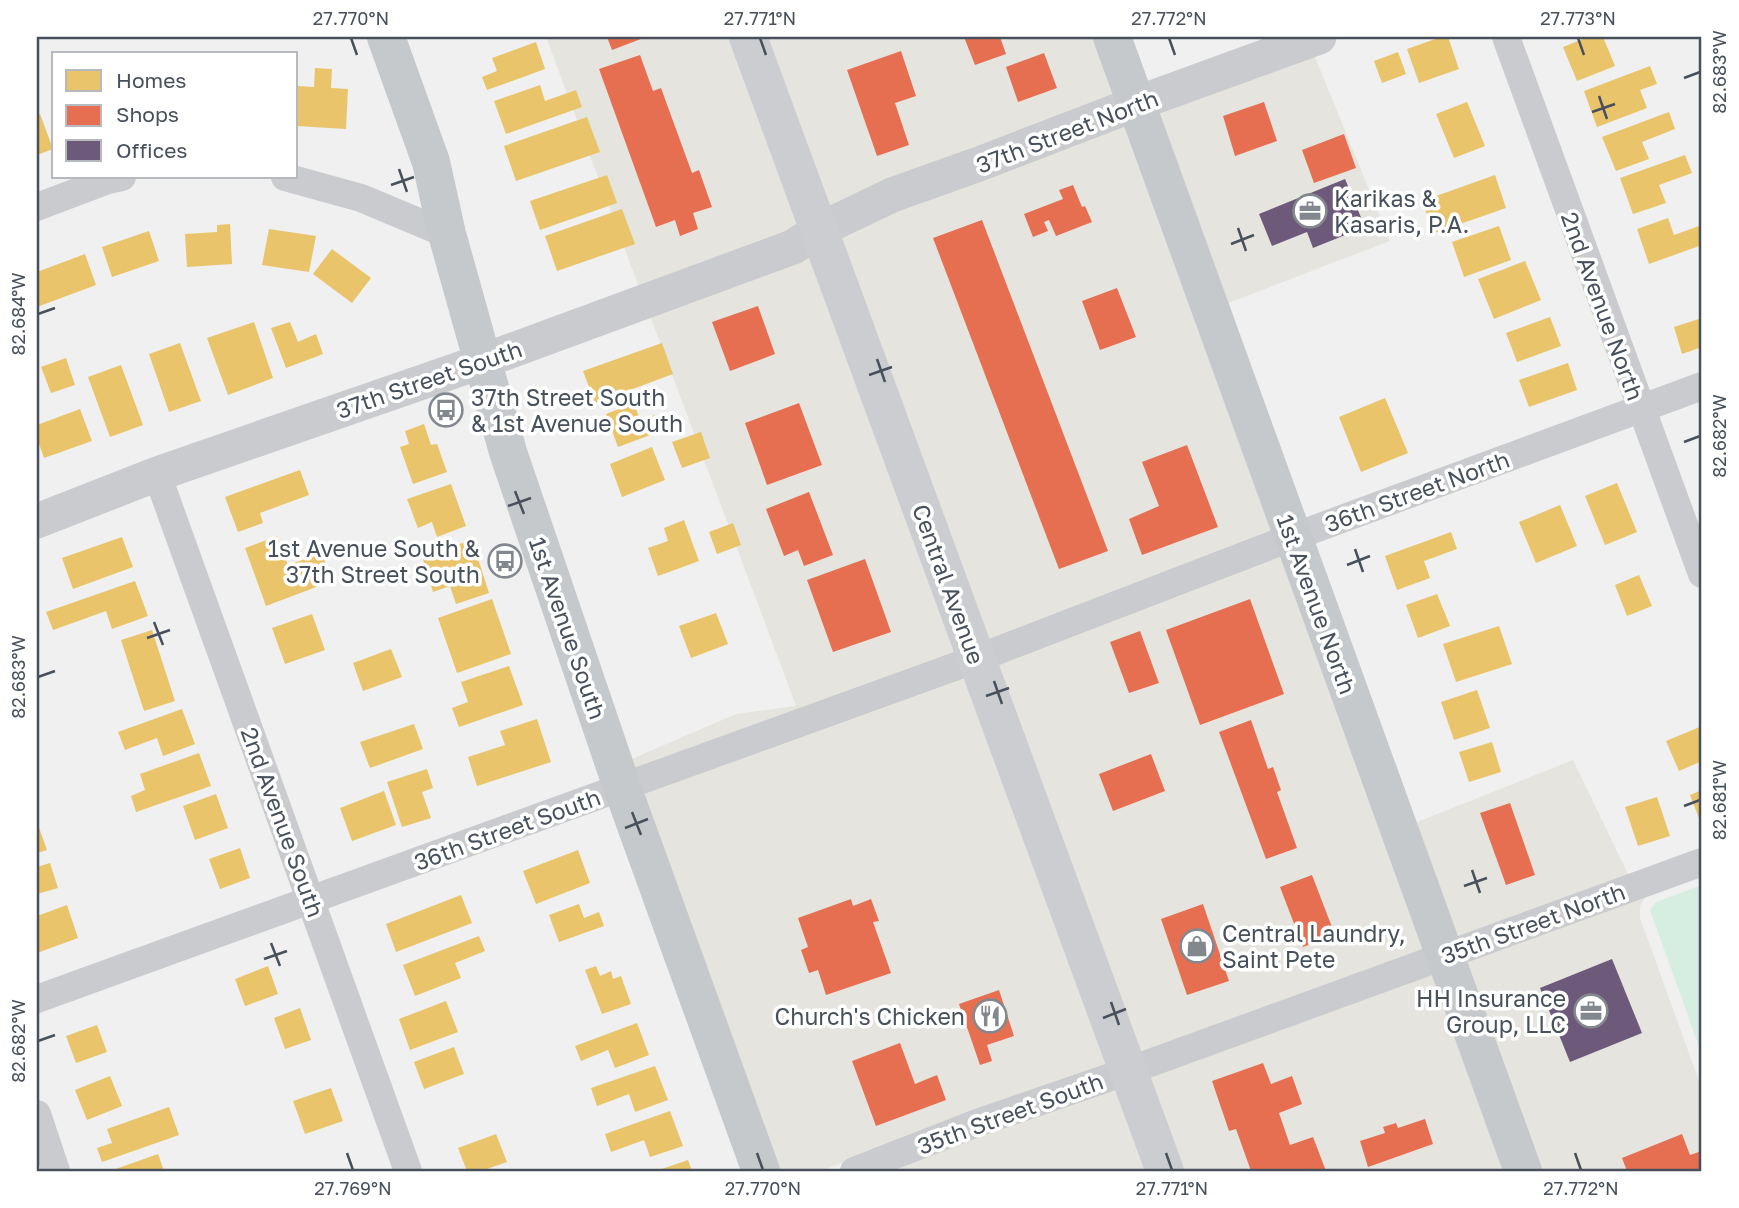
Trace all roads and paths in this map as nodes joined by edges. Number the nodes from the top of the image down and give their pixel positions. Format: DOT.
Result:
graph roads {
  1 [pos="386,37"];
  2 [pos="748,37"];
  3 [pos="1112,37"];
  4 [pos="1319,37"];
  5 [pos="1506,37"];
  6 [pos="1135,104"];
  7 [pos="117,178"];
  8 [pos="289,178"];
  9 [pos="37,207"];
  10 [pos="819,230"];
  11 [pos="447,234"];
  12 [pos="483,360"];
  13 [pos="1702,387"];
  14 [pos="1641,409"];
  15 [pos="157,474"];
  16 [pos="37,521"];
  17 [pos="1293,537"];
  18 [pos="1702,574"];
  19 [pos="976,659"];
  20 [pos="622,787"];
  21 [pos="1702,862"];
  22 [pos="310,900"];
  23 [pos="1446,955"];
  24 [pos="37,999"];
  25 [pos="1128,1071"];
  26 [pos="37,1114"];
  27 [pos="56,1171"];
  28 [pos="408,1171"];
  29 [pos="761,1171"];
  30 [pos="854,1171"];
  31 [pos="1166,1171"];
  32 [pos="1523,1171"];
  1 -- 11 [label="main road, 1st Avenue South"];
  2 -- 10 [label="main road, Central Avenue"];
  3 -- 6 [label="main road, 1st Avenue North"];
  4 -- 6 [label="street, 37th Street North"];
  5 -- 14 [label="street, 2nd Avenue North"];
  6 -- 10 [label="street, 37th Street North"];
  6 -- 17 [label="main road, 1st Avenue North"];
  7 -- 9 [label="street"];
  8 -- 11 [label="street"];
  10 -- 12 [label="street, 37th Street South"];
  10 -- 19 [label="main road, Central Avenue"];
  11 -- 12 [label="main road, 1st Avenue South"];
  12 -- 15 [label="street, 37th Street South"];
  12 -- 20 [label="main road, 1st Avenue South"];
  13 -- 14 [label="street, 36th Street North"];
  14 -- 17 [label="street, 36th Street North"];
  14 -- 18 [label="street, 2nd Avenue North"];
  15 -- 16 [label="street, 37th Street South"];
  15 -- 22 [label="street, 2nd Avenue South"];
  17 -- 19 [label="street, 36th Street North"];
  17 -- 23 [label="main road, 1st Avenue North"];
  19 -- 20 [label="street, 36th Street South"];
  19 -- 25 [label="main road, Central Avenue"];
  20 -- 22 [label="street, 36th Street South"];
  20 -- 29 [label="main road, 1st Avenue South"];
  21 -- 23 [label="street, 35th Street North"];
  22 -- 24 [label="street, 36th Street South"];
  22 -- 28 [label="street, 2nd Avenue South"];
  23 -- 25 [label="street, 35th Street North"];
  23 -- 32 [label="main road, 1st Avenue North"];
  25 -- 30 [label="street, 35th Street South"];
  25 -- 31 [label="main road, Central Avenue"];
  26 -- 27 [label="street"];
}
